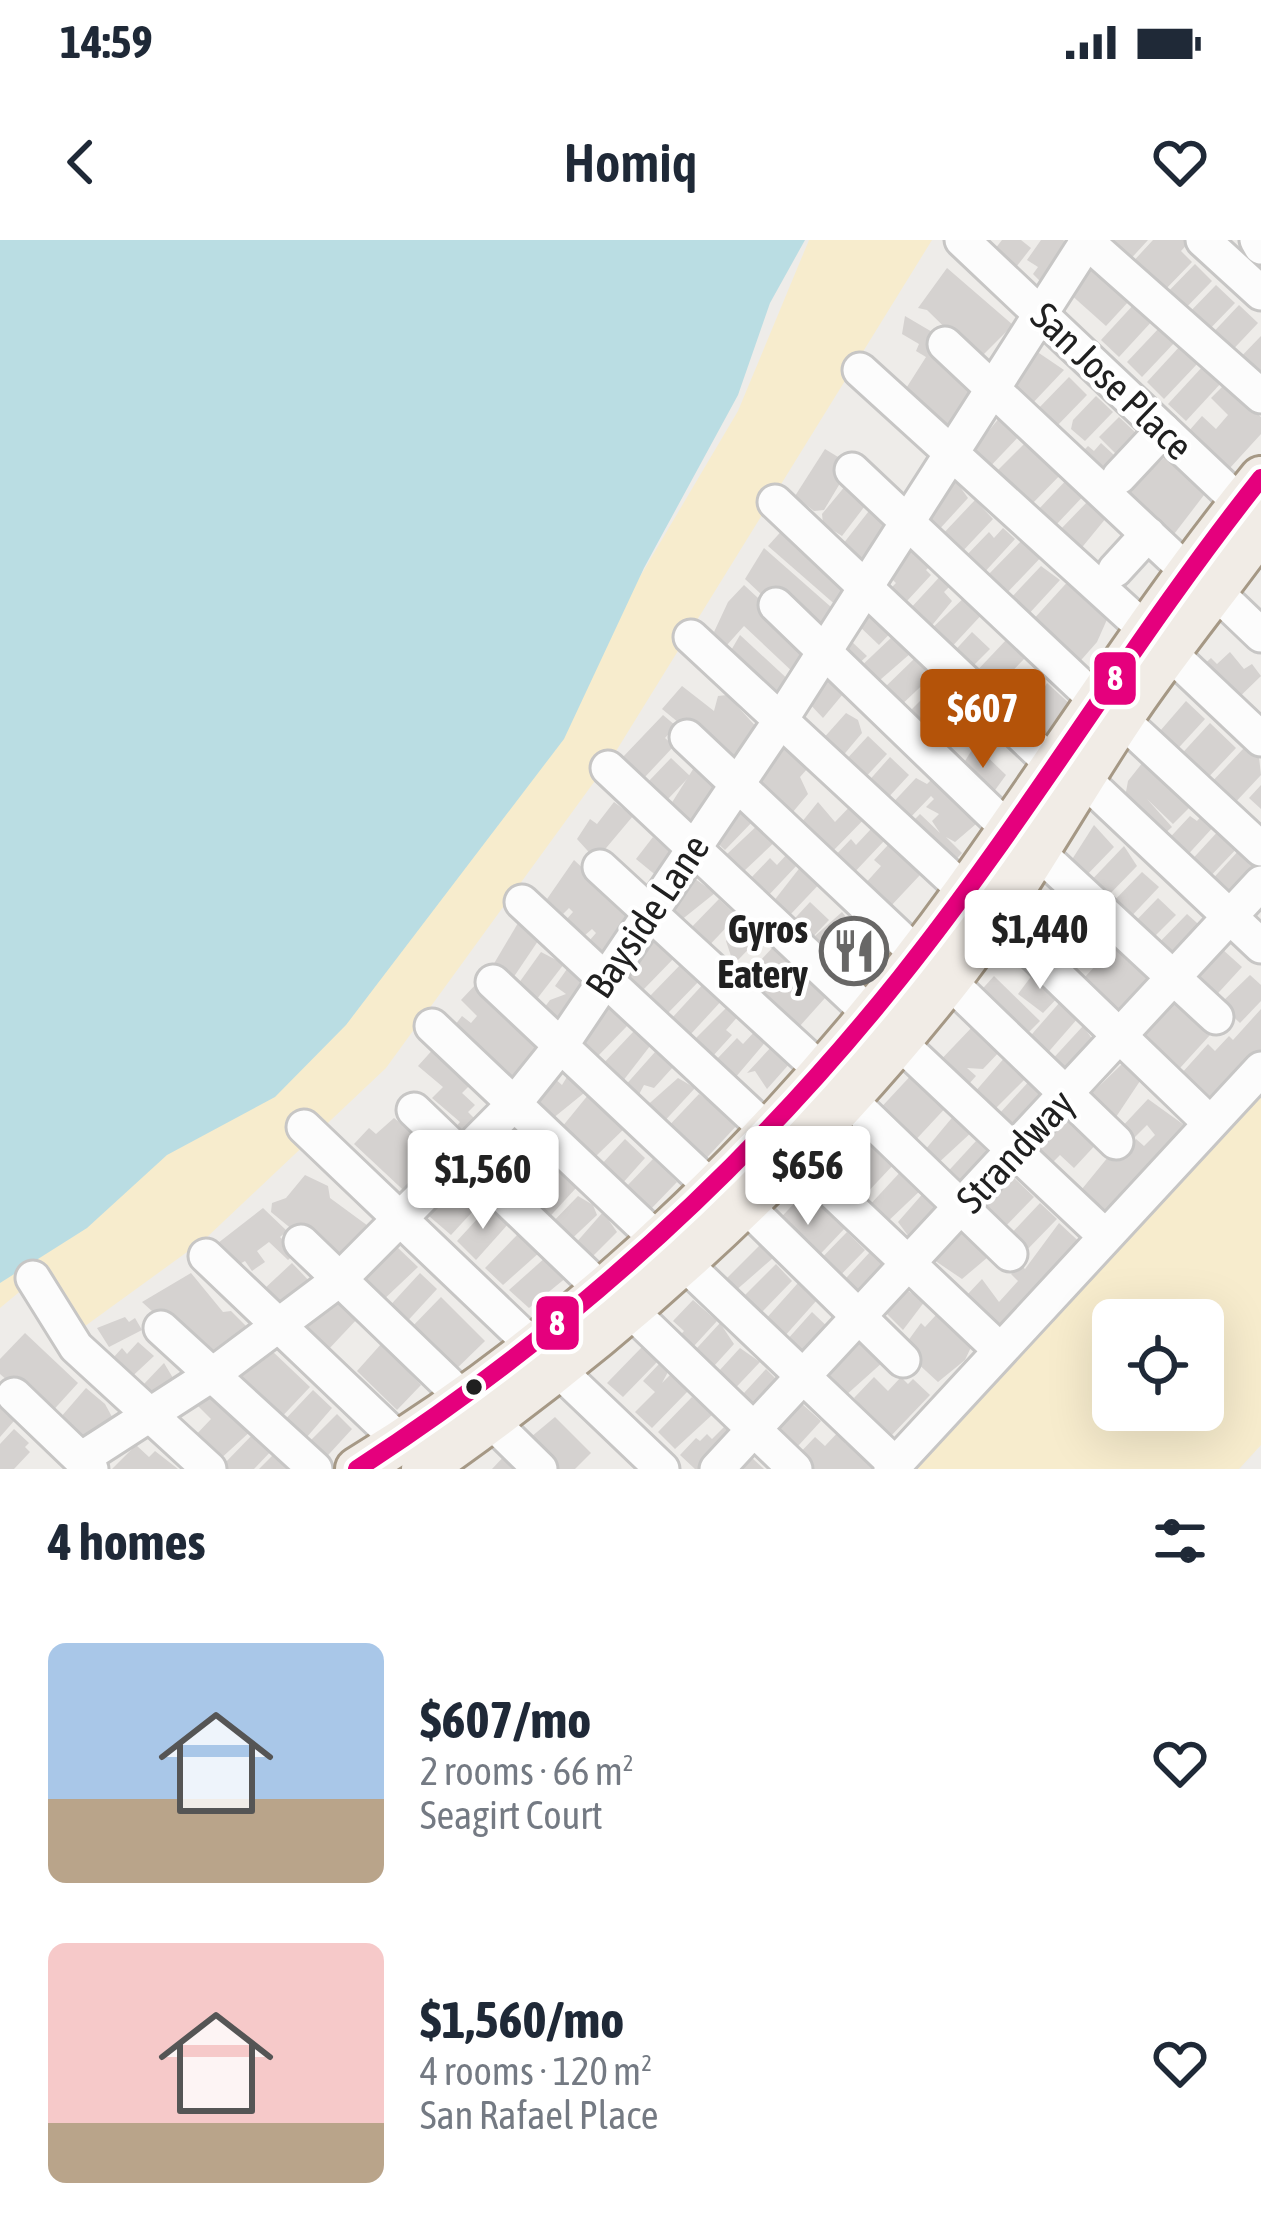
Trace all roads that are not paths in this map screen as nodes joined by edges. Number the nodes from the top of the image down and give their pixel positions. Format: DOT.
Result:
graph roads {
  1 [pos="962,240"];
  2 [pos="1203,240"];
  3 [pos="1087,241"];
  4 [pos="1261,293"];
  5 [pos="1041,312"];
  6 [pos="945,344"];
  7 [pos="860,370"];
  8 [pos="991,389"];
  9 [pos="1261,396"];
  10 [pos="1163,430"];
  11 [pos="950,451"];
  12 [pos="852,470"];
  13 [pos="1119,477"];
  14 [pos="776,502"];
  15 [pos="1256,508"];
  16 [pos="905,520"];
  17 [pos="1148,534"];
  18 [pos="1115,570"];
  19 [pos="1202,583"];
  20 [pos="867,586"];
  21 [pos="776,605"];
  22 [pos="1261,635"];
  23 [pos="692,637"];
  24 [pos="1159,643"];
  25 [pos="824,650"];
  26 [pos="1109,710"];
  27 [pos="780,722"];
  28 [pos="687,737"];
  29 [pos="1261,739"];
  30 [pos="608,769"];
  31 [pos="1068,772"];
  32 [pos="736,783"];
  33 [pos="1024,841"];
  34 [pos="693,848"];
  35 [pos="1261,849"];
  36 [pos="601,867"];
  37 [pos="1261,884"];
  38 [pos="522,902"];
  39 [pos="980,904"];
  40 [pos="650,913"];
  41 [pos="1230,917"];
  42 [pos="1261,946"];
  43 [pos="933,967"];
  44 [pos="608,977"];
  45 [pos="1173,978"];
  46 [pos="493,982"];
  47 [pos="1216,1017"];
  48 [pos="432,1026"];
  49 [pos="885,1028"];
  50 [pos="1120,1036"];
  51 [pos="562,1044"];
  52 [pos="1261,1069"];
  53 [pos="835,1085"];
  54 [pos="1066,1096"];
  55 [pos="514,1104"];
  56 [pos="414,1110"];
  57 [pos="1210,1124"];
  58 [pos="304,1127"];
  59 [pos="1116,1142"];
  60 [pos="782,1144"];
  61 [pos="1014,1148"];
  62 [pos="464,1158"];
  63 [pos="729,1196"];
  64 [pos="962,1208"];
  65 [pos="400,1223"];
  66 [pos="1105,1236"];
  67 [pos="301,1242"];
  68 [pos="671,1252"];
  69 [pos="1010,1254"];
  70 [pos="206,1256"];
  71 [pos="908,1265"];
  72 [pos="32,1278"];
  73 [pos="340,1280"];
  74 [pos="617,1300"];
  75 [pos="860,1317"];
  76 [pos="278,1327"];
  77 [pos="161,1328"];
  78 [pos="1000,1350"];
  79 [pos="546,1358"];
  80 [pos="903,1360"];
  81 [pos="210,1375"];
  82 [pos="804,1377"];
  83 [pos="14,1395"];
  84 [pos="477,1410"];
  85 [pos="150,1414"];
  86 [pos="754,1430"];
  87 [pos="420,1462"];
  88 [pos="86,1464"];
  89 [pos="893,1467"];
  90 [pos="209,1469"];
  91 [pos="315,1469"];
  92 [pos="357,1469"];
  93 [pos="540,1469"];
  94 [pos="662,1469"];
  95 [pos="717,1469"];
  96 [pos="795,1469"];
  1 -- 5 [label="street, San Jose Place"];
  2 -- 4 [label="street"];
  3 -- 5 [label="street, Bayside Lane"];
  3 -- 9 [label="street"];
  5 -- 8 [label="street, Bayside Lane"];
  5 -- 10 [label="street, San Jose Place"];
  6 -- 8 [label="street"];
  7 -- 11 [label="street"];
  8 -- 11 [label="street, Bayside Lane"];
  8 -- 17 [label="street"];
  10 -- 13 [label="street"];
  10 -- 15 [label="street, San Jose Place"];
  11 -- 16 [label="street, Bayside Lane"];
  11 -- 24 [label="street"];
  12 -- 16 [label="street"];
  14 -- 20 [label="street"];
  15 -- 19 [label="main road"];
  16 -- 20 [label="street, Bayside Lane"];
  16 -- 26 [label="street"];
  17 -- 18 [label="street"];
  17 -- 19 [label="street"];
  19 -- 22 [label="street"];
  19 -- 24 [label="main road"];
  20 -- 25 [label="street, Bayside Lane"];
  20 -- 31 [label="street"];
  21 -- 25 [label="street"];
  23 -- 27 [label="street"];
  24 -- 26 [label="main road"];
  24 -- 29 [label="street"];
  25 -- 27 [label="street, Bayside Lane"];
  25 -- 33 [label="street"];
  26 -- 31 [label="main road"];
  26 -- 35 [label="street"];
  27 -- 32 [label="street, Bayside Lane"];
  27 -- 39 [label="street"];
  28 -- 32 [label="street"];
  30 -- 34 [label="street"];
  31 -- 33 [label="main road"];
  31 -- 41 [label="street"];
  32 -- 34 [label="street, Bayside Lane"];
  32 -- 43 [label="street"];
  33 -- 39 [label="main road"];
  33 -- 45 [label="street"];
  34 -- 40 [label="street, Bayside Lane"];
  34 -- 49 [label="street"];
  36 -- 40 [label="street"];
  37 -- 41 [label="street, Strandway"];
  38 -- 44 [label="street"];
  39 -- 43 [label="main road"];
  39 -- 50 [label="street"];
  40 -- 44 [label="street, Bayside Lane"];
  40 -- 53 [label="street"];
  41 -- 42 [label="street"];
  41 -- 45 [label="street, Strandway"];
  43 -- 49 [label="main road"];
  43 -- 54 [label="street"];
  44 -- 51 [label="street, Bayside Lane"];
  44 -- 60 [label="street"];
  45 -- 47 [label="street"];
  45 -- 50 [label="street, Strandway"];
  46 -- 51 [label="street"];
  48 -- 55 [label="street"];
  49 -- 53 [label="main road"];
  49 -- 61 [label="street"];
  50 -- 54 [label="street, Strandway"];
  50 -- 57 [label="street"];
  51 -- 55 [label="street, Bayside Lane"];
  51 -- 63 [label="street"];
  52 -- 57 [label="street"];
  53 -- 60 [label="main road"];
  53 -- 64 [label="street"];
  54 -- 59 [label="street"];
  54 -- 61 [label="street, Strandway"];
  55 -- 62 [label="street, Bayside Lane"];
  55 -- 68 [label="street"];
  56 -- 62 [label="street"];
  57 -- 66 [label="street"];
  58 -- 65 [label="street"];
  60 -- 63 [label="main road"];
  60 -- 71 [label="street"];
  61 -- 64 [label="street, Strandway"];
  61 -- 66 [label="street"];
  62 -- 65 [label="street, Bayside Lane"];
  62 -- 74 [label="street"];
  63 -- 68 [label="main road"];
  63 -- 75 [label="street"];
  64 -- 69 [label="street"];
  64 -- 71 [label="street, Strandway"];
  65 -- 73 [label="street, Bayside Lane"];
  65 -- 79 [label="street"];
  66 -- 78 [label="street"];
  67 -- 73 [label="street"];
  68 -- 74 [label="main road"];
  68 -- 82 [label="street"];
  70 -- 76 [label="street"];
  71 -- 75 [label="street, Strandway"];
  71 -- 78 [label="street"];
  72 -- 85 [label="street"];
  73 -- 76 [label="street, Bayside Lane"];
  73 -- 84 [label="street"];
  74 -- 79 [label="main road"];
  74 -- 86 [label="street"];
  75 -- 80 [label="street"];
  75 -- 82 [label="street, Strandway"];
  76 -- 81 [label="street, Bayside Lane"];
  76 -- 87 [label="street"];
  77 -- 81 [label="street"];
  78 -- 89 [label="street"];
  79 -- 84 [label="main road"];
  79 -- 94 [label="street"];
  81 -- 85 [label="street, Bayside Lane"];
  81 -- 91 [label="street"];
  82 -- 86 [label="street, Strandway"];
  82 -- 89 [label="street"];
  83 -- 88 [label="street"];
  84 -- 87 [label="main road"];
  84 -- 93 [label="street"];
  85 -- 88 [label="street, Bayside Lane"];
  85 -- 90 [label="street"];
  86 -- 95 [label="street, Strandway"];
  86 -- 96 [label="street"];
  87 -- 92 [label="main road"];
}
